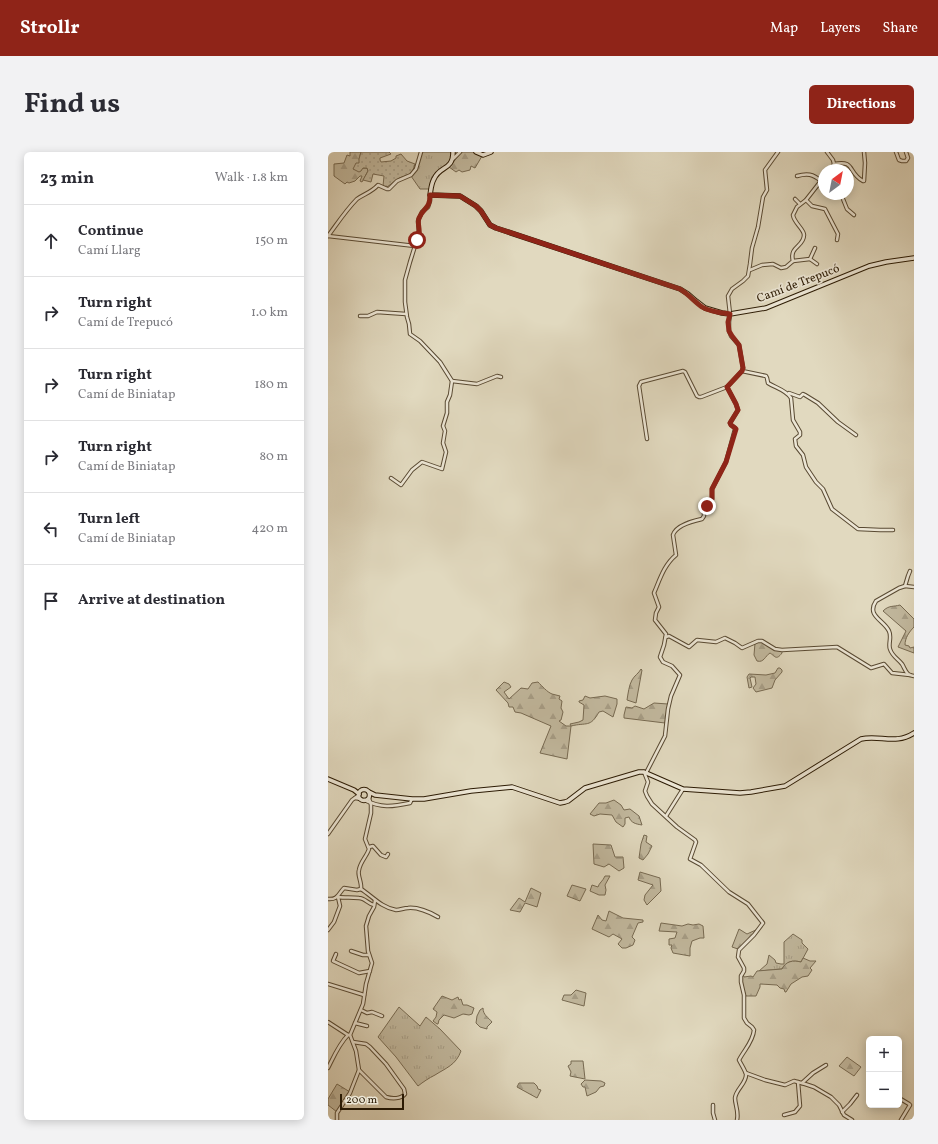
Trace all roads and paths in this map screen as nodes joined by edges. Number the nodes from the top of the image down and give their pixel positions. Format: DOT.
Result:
graph roads {
  1 [pos="421,152"];
  2 [pos="453,152"];
  3 [pos="460,152"];
  4 [pos="476,152"];
  5 [pos="492,152"];
  6 [pos="778,152"];
  7 [pos="828,152"];
  8 [pos="864,152"];
  9 [pos="896,152"];
  10 [pos="906,152"];
  11 [pos="453,159"];
  12 [pos="834,164"];
  13 [pos="848,164"];
  14 [pos="854,173"];
  15 [pos="797,176"];
  16 [pos="818,178"];
  17 [pos="818,184"];
  18 [pos="430,195"];
  19 [pos="795,199"];
  20 [pos="806,200"];
  21 [pos="842,200"];
  22 [pos="800,204"];
  23 [pos="854,215"];
  24 [pos="328,236"];
  25 [pos="838,240"];
  26 [pos="415,246"];
  27 [pos="815,248"];
  28 [pos="914,258"];
  29 [pos="810,259"];
  30 [pos="793,261"];
  31 [pos="817,264"];
  32 [pos="749,270"];
  33 [pos="406,314"];
  34 [pos="730,314"];
  35 [pos="360,316"];
  36 [pos="742,371"];
  37 [pos="501,377"];
  38 [pos="452,381"];
  39 [pos="727,387"];
  40 [pos="788,393"];
  41 [pos="856,435"];
  42 [pos="647,439"];
  43 [pos="391,478"];
  44 [pos="893,530"];
  45 [pos="910,571"];
  46 [pos="905,586"];
  47 [pos="914,587"];
  48 [pos="666,637"];
  49 [pos="910,675"];
  50 [pos="914,676"];
  51 [pos="914,733"];
  52 [pos="645,773"];
  53 [pos="328,779"];
  54 [pos="354,790"];
  55 [pos="362,790"];
  56 [pos="683,790"];
  57 [pos="359,794"];
  58 [pos="369,796"];
  59 [pos="354,798"];
  60 [pos="363,799"];
  61 [pos="412,799"];
  62 [pos="371,804"];
  63 [pos="666,816"];
  64 [pos="328,834"];
  65 [pos="369,847"];
  66 [pos="388,854"];
  67 [pos="361,889"];
  68 [pos="338,897"];
  69 [pos="328,899"];
  70 [pos="375,900"];
  71 [pos="374,905"];
  72 [pos="438,917"];
  73 [pos="328,930"];
  74 [pos="351,951"];
  75 [pos="336,954"];
  76 [pos="369,955"];
  77 [pos="370,971"];
  78 [pos="328,984"];
  79 [pos="364,994"];
  80 [pos="361,1010"];
  81 [pos="382,1016"];
  82 [pos="328,1022"];
  83 [pos="355,1023"];
  84 [pos="367,1026"];
  85 [pos="349,1035"];
  86 [pos="352,1042"];
  87 [pos="826,1064"];
  88 [pos="328,1068"];
  89 [pos="359,1070"];
  90 [pos="746,1073"];
  91 [pos="798,1082"];
  92 [pos="802,1083"];
  93 [pos="857,1095"];
  94 [pos="902,1100"];
  95 [pos="713,1105"];
  96 [pos="842,1112"];
  97 [pos="784,1115"];
  98 [pos="337,1120"];
  99 [pos="715,1120"];
  100 [pos="737,1120"];
  101 [pos="852,1120"];
  102 [pos="901,1120"];
  1 -- 24 [label="street"];
  2 -- 11 [label="main road"];
  3 -- 11 [label="street"];
  4 -- 5 [label="main road"];
  6 -- 32 [label="street"];
  7 -- 12 [label="street"];
  8 -- 14 [label="street"];
  9 -- 10 [label="street"];
  11 -- 18 [label="main road"];
  12 -- 13 [label="street"];
  15 -- 16 [label="street"];
  17 -- 20 [label="street"];
  18 -- 26 [label="street"];
  18 -- 34 [label="main road, Camí de Trepucó"];
  19 -- 22 [label="street"];
  20 -- 22 [label="street"];
  20 -- 25 [label="street"];
  21 -- 23 [label="street"];
  22 -- 30 [label="street"];
  24 -- 26 [label="street"];
  26 -- 33 [label="street"];
  27 -- 29 [label="street"];
  28 -- 34 [label="main road, Camí de Trepucó"];
  29 -- 30 [label="street"];
  29 -- 31 [label="street"];
  30 -- 32 [label="street"];
  32 -- 34 [label="street"];
  33 -- 35 [label="street"];
  33 -- 38 [label="street"];
  34 -- 36 [label="street"];
  36 -- 39 [label="street"];
  36 -- 40 [label="street"];
  37 -- 38 [label="street"];
  38 -- 43 [label="street"];
  39 -- 42 [label="street"];
  39 -- 48 [label="street"];
  40 -- 41 [label="street"];
  40 -- 44 [label="street"];
  45 -- 46 [label="street"];
  46 -- 47 [label="street"];
  46 -- 49 [label="street"];
  48 -- 49 [label="street"];
  48 -- 52 [label="street"];
  49 -- 50 [label="street"];
  51 -- 56 [label="main road"];
  52 -- 56 [label="main road"];
  52 -- 61 [label="main road"];
  52 -- 63 [label="street"];
  53 -- 54 [label="main road"];
  54 -- 55 [label="main road"];
  54 -- 57 [label="main road"];
  55 -- 57 [label="main road"];
  55 -- 58 [label="main road"];
  56 -- 63 [label="street"];
  57 -- 59 [label="street"];
  57 -- 60 [label="main road"];
  58 -- 60 [label="main road"];
  58 -- 61 [label="main road"];
  58 -- 62 [label="street"];
  59 -- 60 [label="street"];
  59 -- 64 [label="street"];
  60 -- 62 [label="street"];
  61 -- 62 [label="street"];
  62 -- 65 [label="street"];
  63 -- 90 [label="street"];
  65 -- 66 [label="street"];
  65 -- 67 [label="street"];
  67 -- 68 [label="street"];
  67 -- 70 [label="street"];
  68 -- 69 [label="street"];
  68 -- 71 [label="street"];
  68 -- 73 [label="street"];
  70 -- 71 [label="street"];
  70 -- 72 [label="street"];
  71 -- 76 [label="street"];
  74 -- 76 [label="street"];
  75 -- 77 [label="street"];
  76 -- 77 [label="street"];
  77 -- 79 [label="street"];
  78 -- 79 [label="street"];
  79 -- 80 [label="street"];
  80 -- 81 [label="street"];
  80 -- 83 [label="street"];
  82 -- 85 [label="street"];
  83 -- 84 [label="street"];
  83 -- 85 [label="street"];
  85 -- 86 [label="street"];
  85 -- 88 [label="street"];
  86 -- 89 [label="street"];
  86 -- 89 [label="street"];
  87 -- 92 [label="street"];
  89 -- 98 [label="street"];
  90 -- 91 [label="street"];
  90 -- 100 [label="street"];
  91 -- 92 [label="street"];
  91 -- 97 [label="street"];
  92 -- 96 [label="street"];
  93 -- 96 [label="street"];
  94 -- 102 [label="street"];
  95 -- 99 [label="street"];
  96 -- 101 [label="street"];
}
